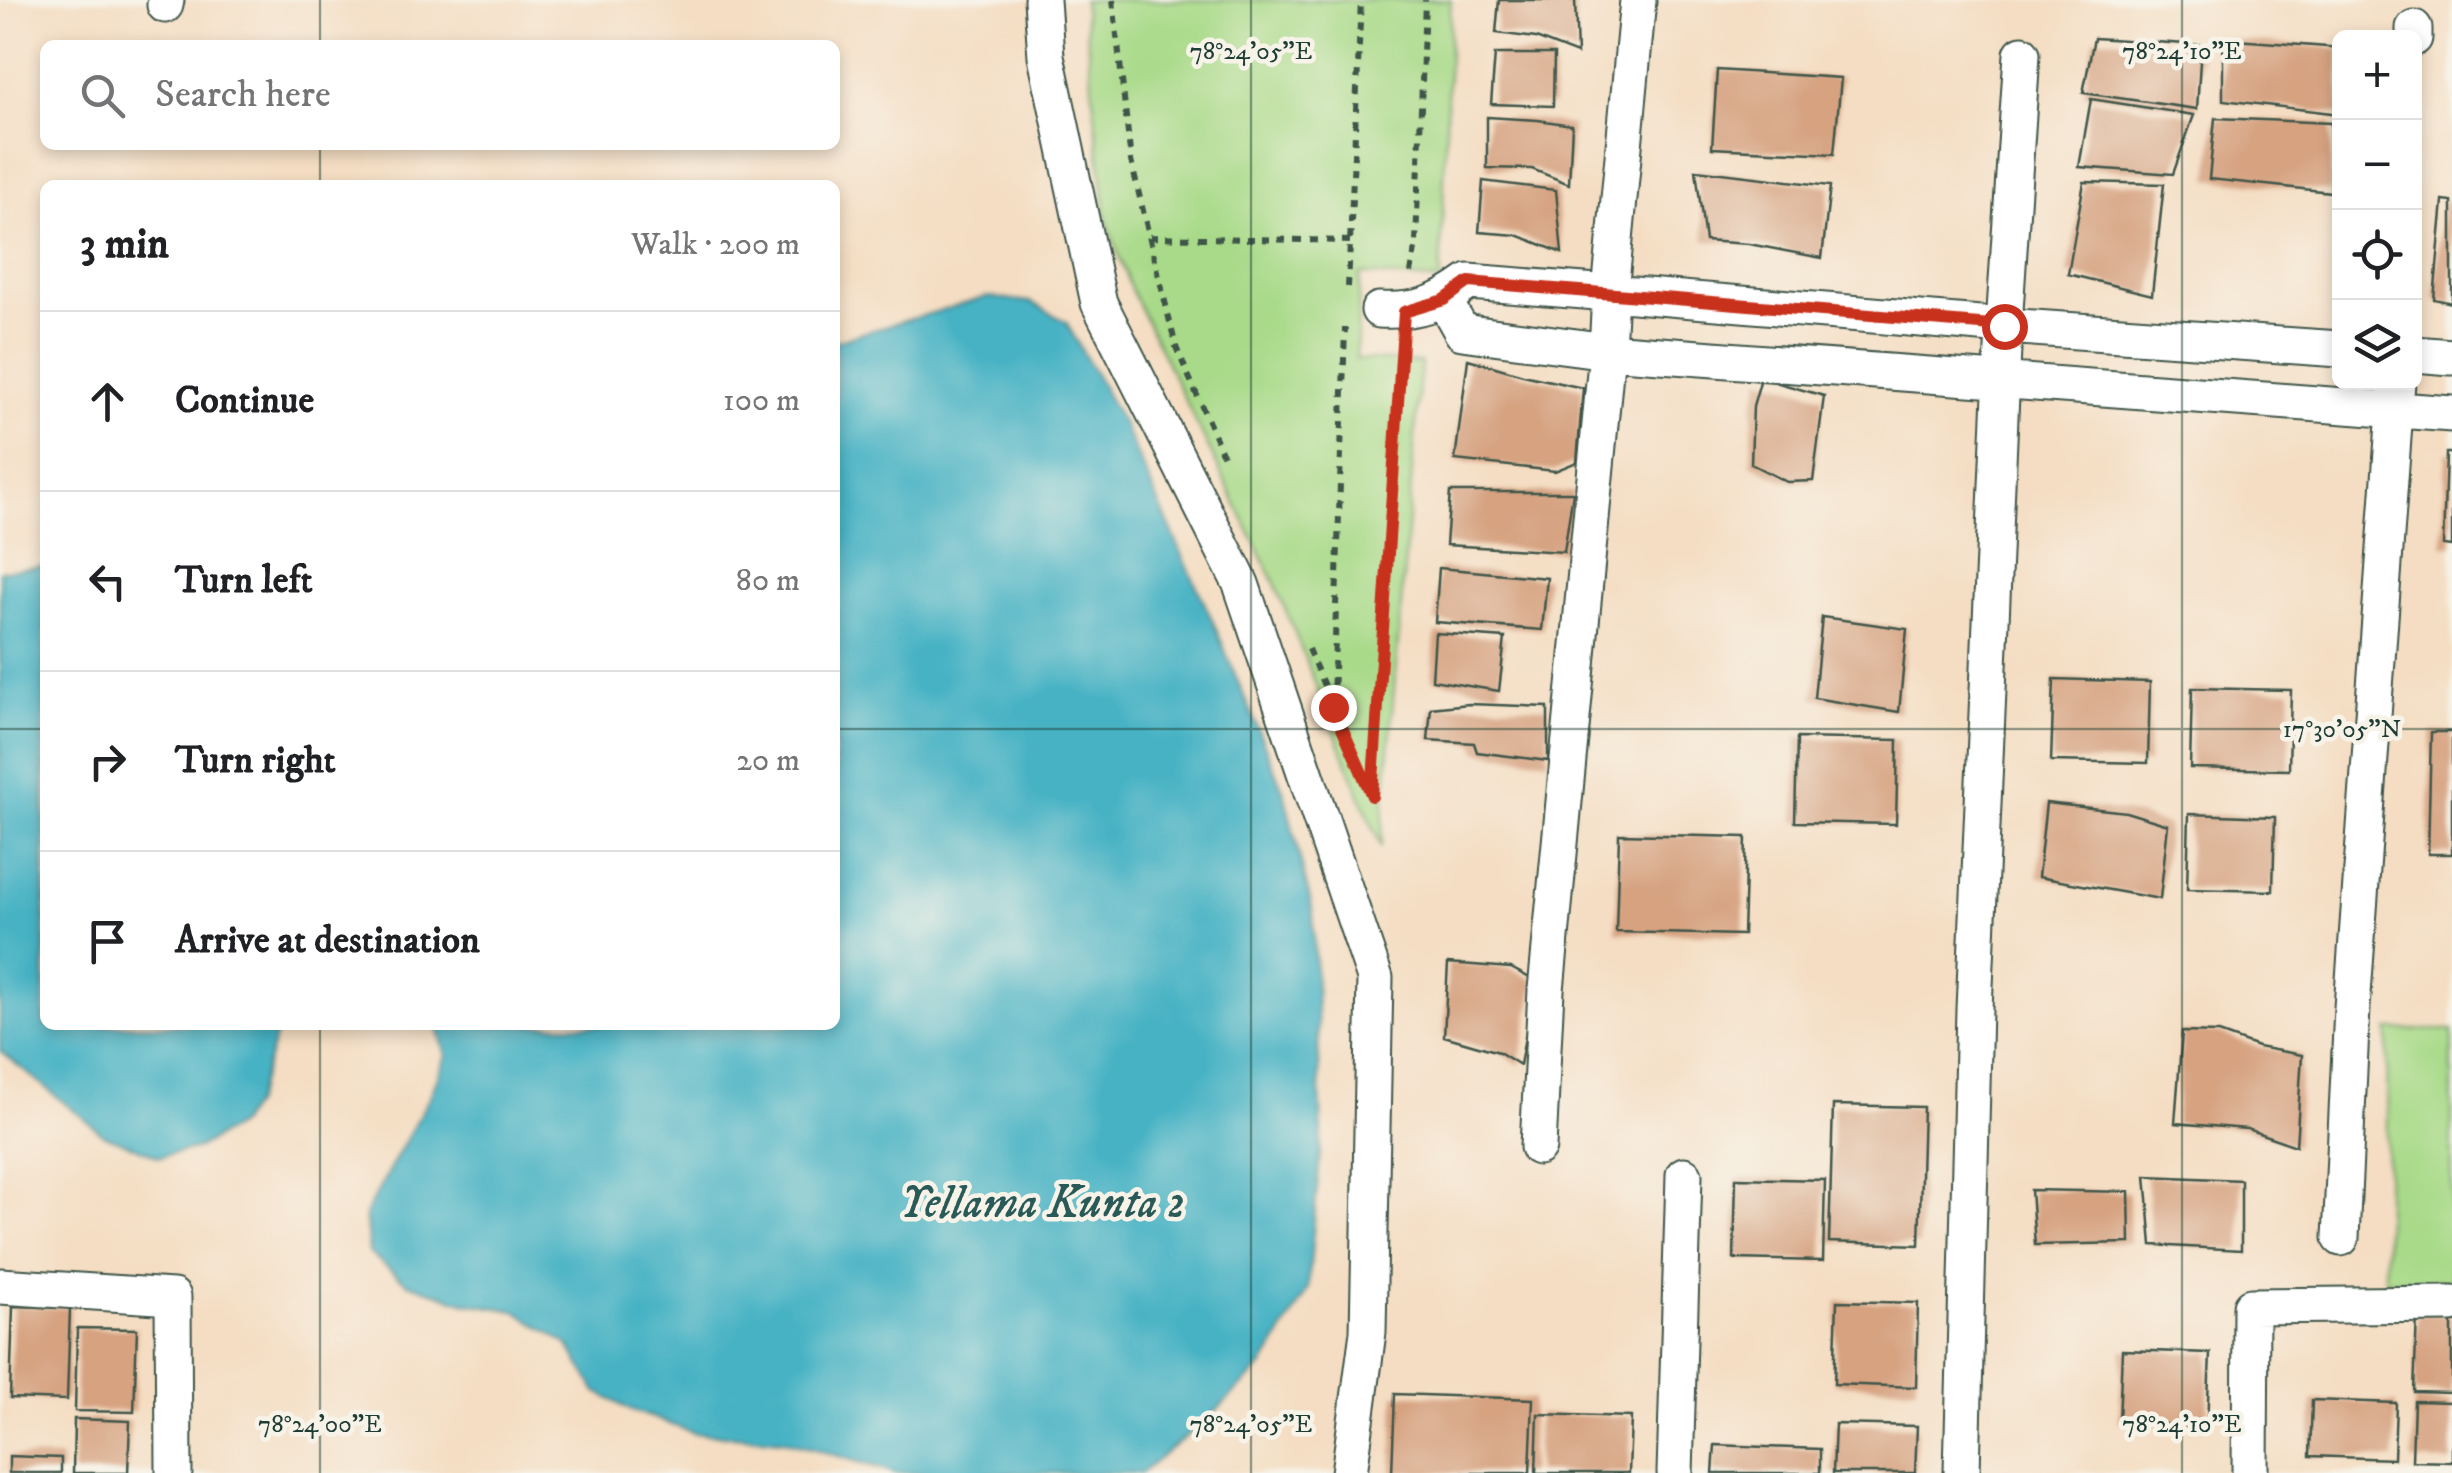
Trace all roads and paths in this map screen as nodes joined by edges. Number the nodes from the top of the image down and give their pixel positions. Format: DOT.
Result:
graph roads {
  1 [pos="1042,0"];
  2 [pos="1113,0"];
  3 [pos="1361,0"];
  4 [pos="1425,0"];
  5 [pos="1638,0"];
  6 [pos="2022,54"];
  7 [pos="1150,237"];
  8 [pos="1610,293"];
  9 [pos="1444,300"];
  10 [pos="1376,312"];
  11 [pos="2004,326"];
  12 [pos="2332,347"];
  13 [pos="1607,350"];
  14 [pos="2422,355"];
  15 [pos="2452,357"];
  16 [pos="2004,378"];
  17 [pos="2396,396"];
  18 [pos="2452,414"];
  19 [pos="1223,455"];
  20 [pos="1302,635"];
  21 [pos="1333,707"];
  22 [pos="1538,1147"];
  23 [pos="1684,1175"];
  24 [pos="2341,1238"];
  25 [pos="0,1286"];
  26 [pos="2452,1304"];
  27 [pos="174,1473"];
  28 [pos="1349,1473"];
  29 [pos="1675,1473"];
  30 [pos="1962,1473"];
  31 [pos="2250,1473"];
  1 -- 28 [label="street"];
  2 -- 7 [label="path"];
  3 -- 7 [label="path"];
  4 -- 10 [label="path"];
  5 -- 8 [label="street"];
  6 -- 11 [label="street"];
  7 -- 19 [label="path"];
  8 -- 9 [label="street"];
  8 -- 11 [label="street"];
  8 -- 13 [label="street"];
  9 -- 10 [label="street"];
  9 -- 13 [label="street"];
  10 -- 21 [label="path"];
  10 -- 21 [label="path"];
  11 -- 12 [label="street"];
  11 -- 16 [label="street"];
  13 -- 16 [label="street"];
  13 -- 22 [label="street"];
  14 -- 15 [label="street"];
  16 -- 17 [label="street"];
  16 -- 30 [label="street"];
  17 -- 18 [label="street"];
  17 -- 24 [label="street"];
  20 -- 21 [label="path"];
  23 -- 29 [label="street"];
  25 -- 27 [label="street"];
  26 -- 31 [label="street"];
}
